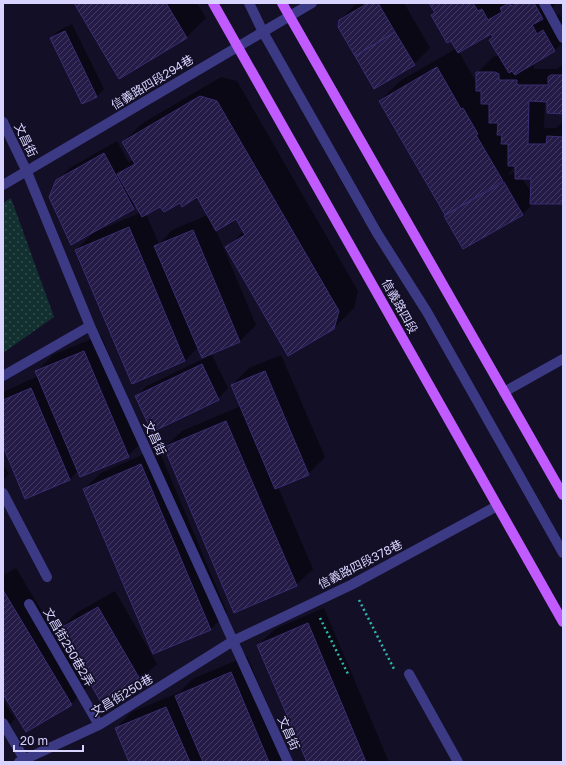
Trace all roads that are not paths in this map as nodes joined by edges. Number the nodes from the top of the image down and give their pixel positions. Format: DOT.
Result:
graph roads {
  1 [pos="213,3"];
  2 [pos="249,3"];
  3 [pos="282,3"];
  4 [pos="312,3"];
  5 [pos="544,3"];
  6 [pos="290,16"];
  7 [pos="263,32"];
  8 [pos="563,38"];
  9 [pos="238,46"];
  10 [pos="3,122"];
  11 [pos="27,172"];
  12 [pos="3,185"];
  13 [pos="90,326"];
  14 [pos="563,359"];
  15 [pos="3,376"];
  16 [pos="504,392"];
  17 [pos="3,493"];
  18 [pos="563,495"];
  19 [pos="497,506"];
  20 [pos="563,553"];
  21 [pos="47,576"];
  22 [pos="29,604"];
  23 [pos="563,622"];
  24 [pos="233,641"];
  25 [pos="409,674"];
  26 [pos="3,723"];
  27 [pos="99,725"];
  28 [pos="23,761"];
  29 [pos="288,762"];
  30 [pos="458,762"];
  1 -- 9 [label="main road, 信義路四段"];
  2 -- 7 [label="street, 信義路四段"];
  3 -- 6 [label="main road"];
  4 -- 6 [label="street, 信義路四段294巷"];
  5 -- 8 [label="street"];
  6 -- 7 [label="street, 信義路四段294巷"];
  6 -- 16 [label="main road"];
  7 -- 9 [label="street, 信義路四段294巷"];
  7 -- 20 [label="street, 信義路四段"];
  9 -- 11 [label="street, 信義路四段294巷"];
  9 -- 19 [label="main road, 信義路四段"];
  10 -- 11 [label="street, 文昌街"];
  11 -- 12 [label="street, 信義路四段294巷"];
  11 -- 13 [label="street, 文昌街"];
  13 -- 15 [label="street"];
  13 -- 24 [label="street, 文昌街"];
  14 -- 16 [label="street"];
  16 -- 18 [label="main road"];
  17 -- 21 [label="street"];
  19 -- 23 [label="main road, 信義路四段"];
  19 -- 24 [label="street, 信義路四段378巷"];
  22 -- 27 [label="street, 文昌街250巷2弄"];
  24 -- 27 [label="street, 文昌街250巷"];
  24 -- 29 [label="street, 文昌街"];
  25 -- 30 [label="street"];
  26 -- 28 [label="street"];
  27 -- 28 [label="street, 文昌街250巷"];
}
